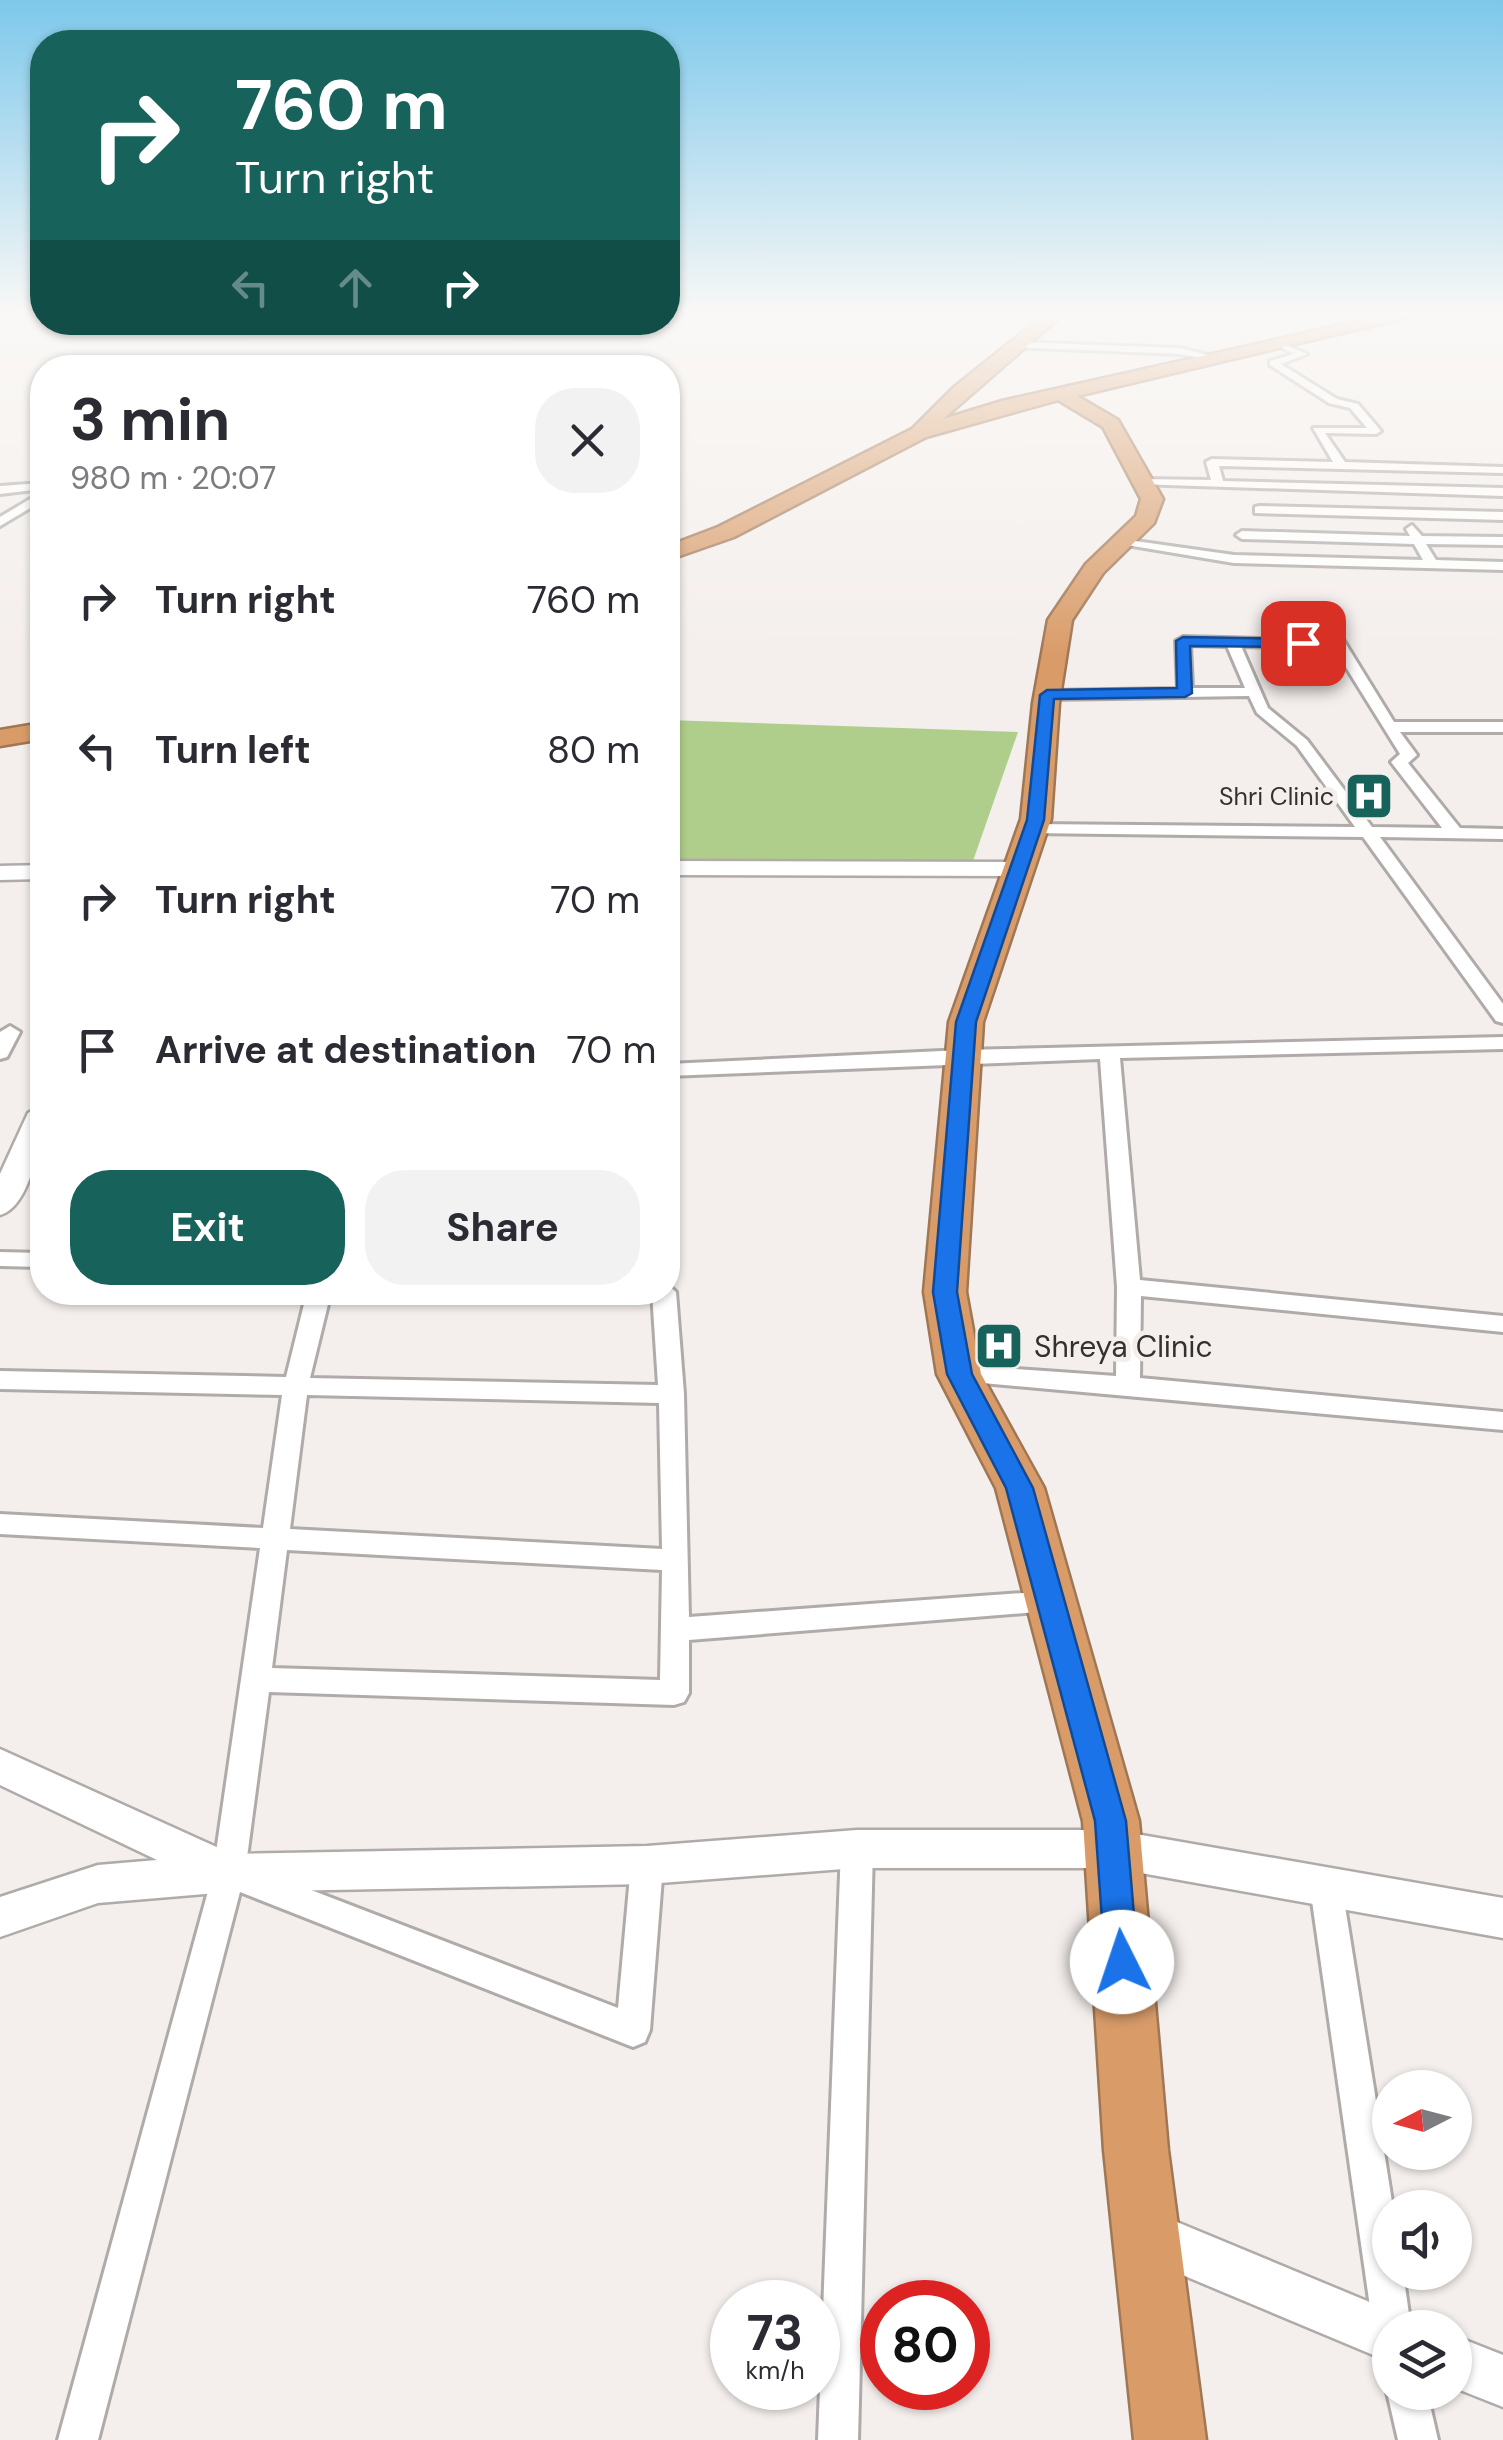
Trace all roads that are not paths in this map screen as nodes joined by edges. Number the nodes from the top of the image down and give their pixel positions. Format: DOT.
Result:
graph roads {
  1 [pos="927,426"];
  2 [pos="946,426"];
  3 [pos="1112,426"];
  4 [pos="1371,426"];
  5 [pos="920,433"];
  6 [pos="1342,465"];
  7 [pos="1462,469"];
  8 [pos="1503,470"];
  9 [pos="0,475"];
  10 [pos="30,477"];
  11 [pos="1141,482"];
  12 [pos="1218,484"];
  13 [pos="1252,486"];
  14 [pos="30,487"];
  15 [pos="0,490"];
  16 [pos="1470,490"];
  17 [pos="1503,492"];
  18 [pos="30,503"];
  19 [pos="1260,510"];
  20 [pos="1402,513"];
  21 [pos="1496,516"];
  22 [pos="0,522"];
  23 [pos="1242,535"];
  24 [pos="1503,539"];
  25 [pos="1418,540"];
  26 [pos="1121,543"];
  27 [pos="680,549"];
  28 [pos="1226,558"];
  29 [pos="1432,564"];
  30 [pos="1503,566"];
  31 [pos="1232,642"];
  32 [pos="1254,692"];
  33 [pos="1185,693"];
  34 [pos="1047,695"];
  35 [pos="1389,727"];
  36 [pos="1499,729"];
  37 [pos="30,733"];
  38 [pos="0,738"];
  39 [pos="1368,832"];
  40 [pos="1455,833"];
  41 [pos="1503,834"];
  42 [pos="1026,849"];
  43 [pos="680,867"];
  44 [pos="30,872"];
  45 [pos="0,873"];
  46 [pos="1503,1017"];
  47 [pos="10,1032"];
  48 [pos="1498,1042"];
  49 [pos="1109,1052"];
  50 [pos="0,1053"];
  51 [pos="963,1056"];
  52 [pos="1503,1064"];
  53 [pos="680,1069"];
  54 [pos="30,1141"];
  55 [pos="20,1165"];
  56 [pos="0,1206"];
  57 [pos="0,1259"];
  58 [pos="30,1260"];
  59 [pos="1128,1287"];
  60 [pos="317,1305"];
  61 [pos="665,1305"];
  62 [pos="1503,1324"];
  63 [pos="960,1374"];
  64 [pos="0,1380"];
  65 [pos="296,1386"];
  66 [pos="1128,1386"];
  67 [pos="671,1394"];
  68 [pos="1503,1421"];
  69 [pos="0,1524"];
  70 [pos="278,1536"];
  71 [pos="676,1560"];
  72 [pos="1051,1602"];
  73 [pos="678,1628"];
  74 [pos="258,1680"];
  75 [pos="0,1766"];
  76 [pos="856,1848"];
  77 [pos="1113,1849"];
  78 [pos="647,1865"];
  79 [pos="229,1873"];
  80 [pos="1326,1886"];
  81 [pos="0,1917"];
  82 [pos="1503,1918"];
  83 [pos="1148,2234"];
  84 [pos="1389,2310"];
  85 [pos="1372,2328"];
  86 [pos="1472,2369"];
  87 [pos="1503,2382"];
  88 [pos="1411,2410"];
  89 [pos="78,2440"];
  90 [pos="838,2440"];
  91 [pos="1170,2440"];
  92 [pos="1418,2440"];
  1 -- 5 [label="highway"];
  2 -- 5 [label="highway"];
  3 -- 11 [label="highway"];
  4 -- 6 [label="street"];
  5 -- 27 [label="highway"];
  6 -- 7 [label="street"];
  6 -- 12 [label="street"];
  7 -- 8 [label="street"];
  7 -- 16 [label="street"];
  9 -- 10 [label="street"];
  11 -- 12 [label="street"];
  11 -- 26 [label="highway"];
  12 -- 13 [label="street"];
  13 -- 16 [label="street"];
  13 -- 19 [label="street"];
  14 -- 15 [label="street"];
  16 -- 17 [label="street"];
  16 -- 21 [label="street"];
  18 -- 22 [label="street"];
  19 -- 20 [label="street"];
  19 -- 23 [label="street"];
  20 -- 21 [label="street"];
  20 -- 25 [label="street"];
  21 -- 24 [label="street"];
  23 -- 25 [label="street"];
  23 -- 28 [label="street"];
  24 -- 25 [label="street"];
  25 -- 29 [label="street"];
  26 -- 28 [label="street"];
  26 -- 34 [label="highway"];
  28 -- 29 [label="street"];
  29 -- 30 [label="street"];
  31 -- 32 [label="street"];
  31 -- 33 [label="street"];
  31 -- 35 [label="street"];
  32 -- 33 [label="street"];
  32 -- 39 [label="street"];
  33 -- 34 [label="street"];
  34 -- 42 [label="highway"];
  35 -- 36 [label="street"];
  35 -- 40 [label="street"];
  37 -- 38 [label="highway"];
  39 -- 40 [label="street"];
  39 -- 42 [label="street"];
  39 -- 46 [label="street"];
  40 -- 41 [label="street"];
  42 -- 43 [label="street"];
  42 -- 51 [label="highway"];
  44 -- 45 [label="street"];
  47 -- 50 [label="street"];
  48 -- 49 [label="street"];
  48 -- 52 [label="street"];
  49 -- 51 [label="street"];
  49 -- 59 [label="street"];
  51 -- 53 [label="street"];
  51 -- 63 [label="highway"];
  54 -- 55 [label="street"];
  55 -- 56 [label="street"];
  57 -- 58 [label="street"];
  59 -- 62 [label="street"];
  59 -- 66 [label="street"];
  60 -- 65 [label="street"];
  61 -- 67 [label="street"];
  63 -- 66 [label="street"];
  63 -- 72 [label="highway"];
  64 -- 65 [label="street"];
  65 -- 67 [label="street"];
  65 -- 70 [label="street"];
  66 -- 68 [label="street"];
  67 -- 71 [label="street"];
  69 -- 70 [label="street"];
  70 -- 71 [label="street"];
  70 -- 74 [label="street"];
  71 -- 73 [label="street"];
  72 -- 73 [label="street"];
  72 -- 77 [label="highway"];
  73 -- 74 [label="street"];
  74 -- 79 [label="street"];
  75 -- 79 [label="street"];
  76 -- 77 [label="street"];
  76 -- 78 [label="street"];
  76 -- 90 [label="street"];
  77 -- 80 [label="street"];
  77 -- 83 [label="highway"];
  78 -- 79 [label="street"];
  78 -- 79 [label="street"];
  79 -- 81 [label="street"];
  79 -- 89 [label="street"];
  80 -- 82 [label="street"];
  80 -- 84 [label="street"];
  83 -- 85 [label="street"];
  83 -- 91 [label="highway"];
  86 -- 87 [label="street"];
  88 -- 92 [label="street"];
}
